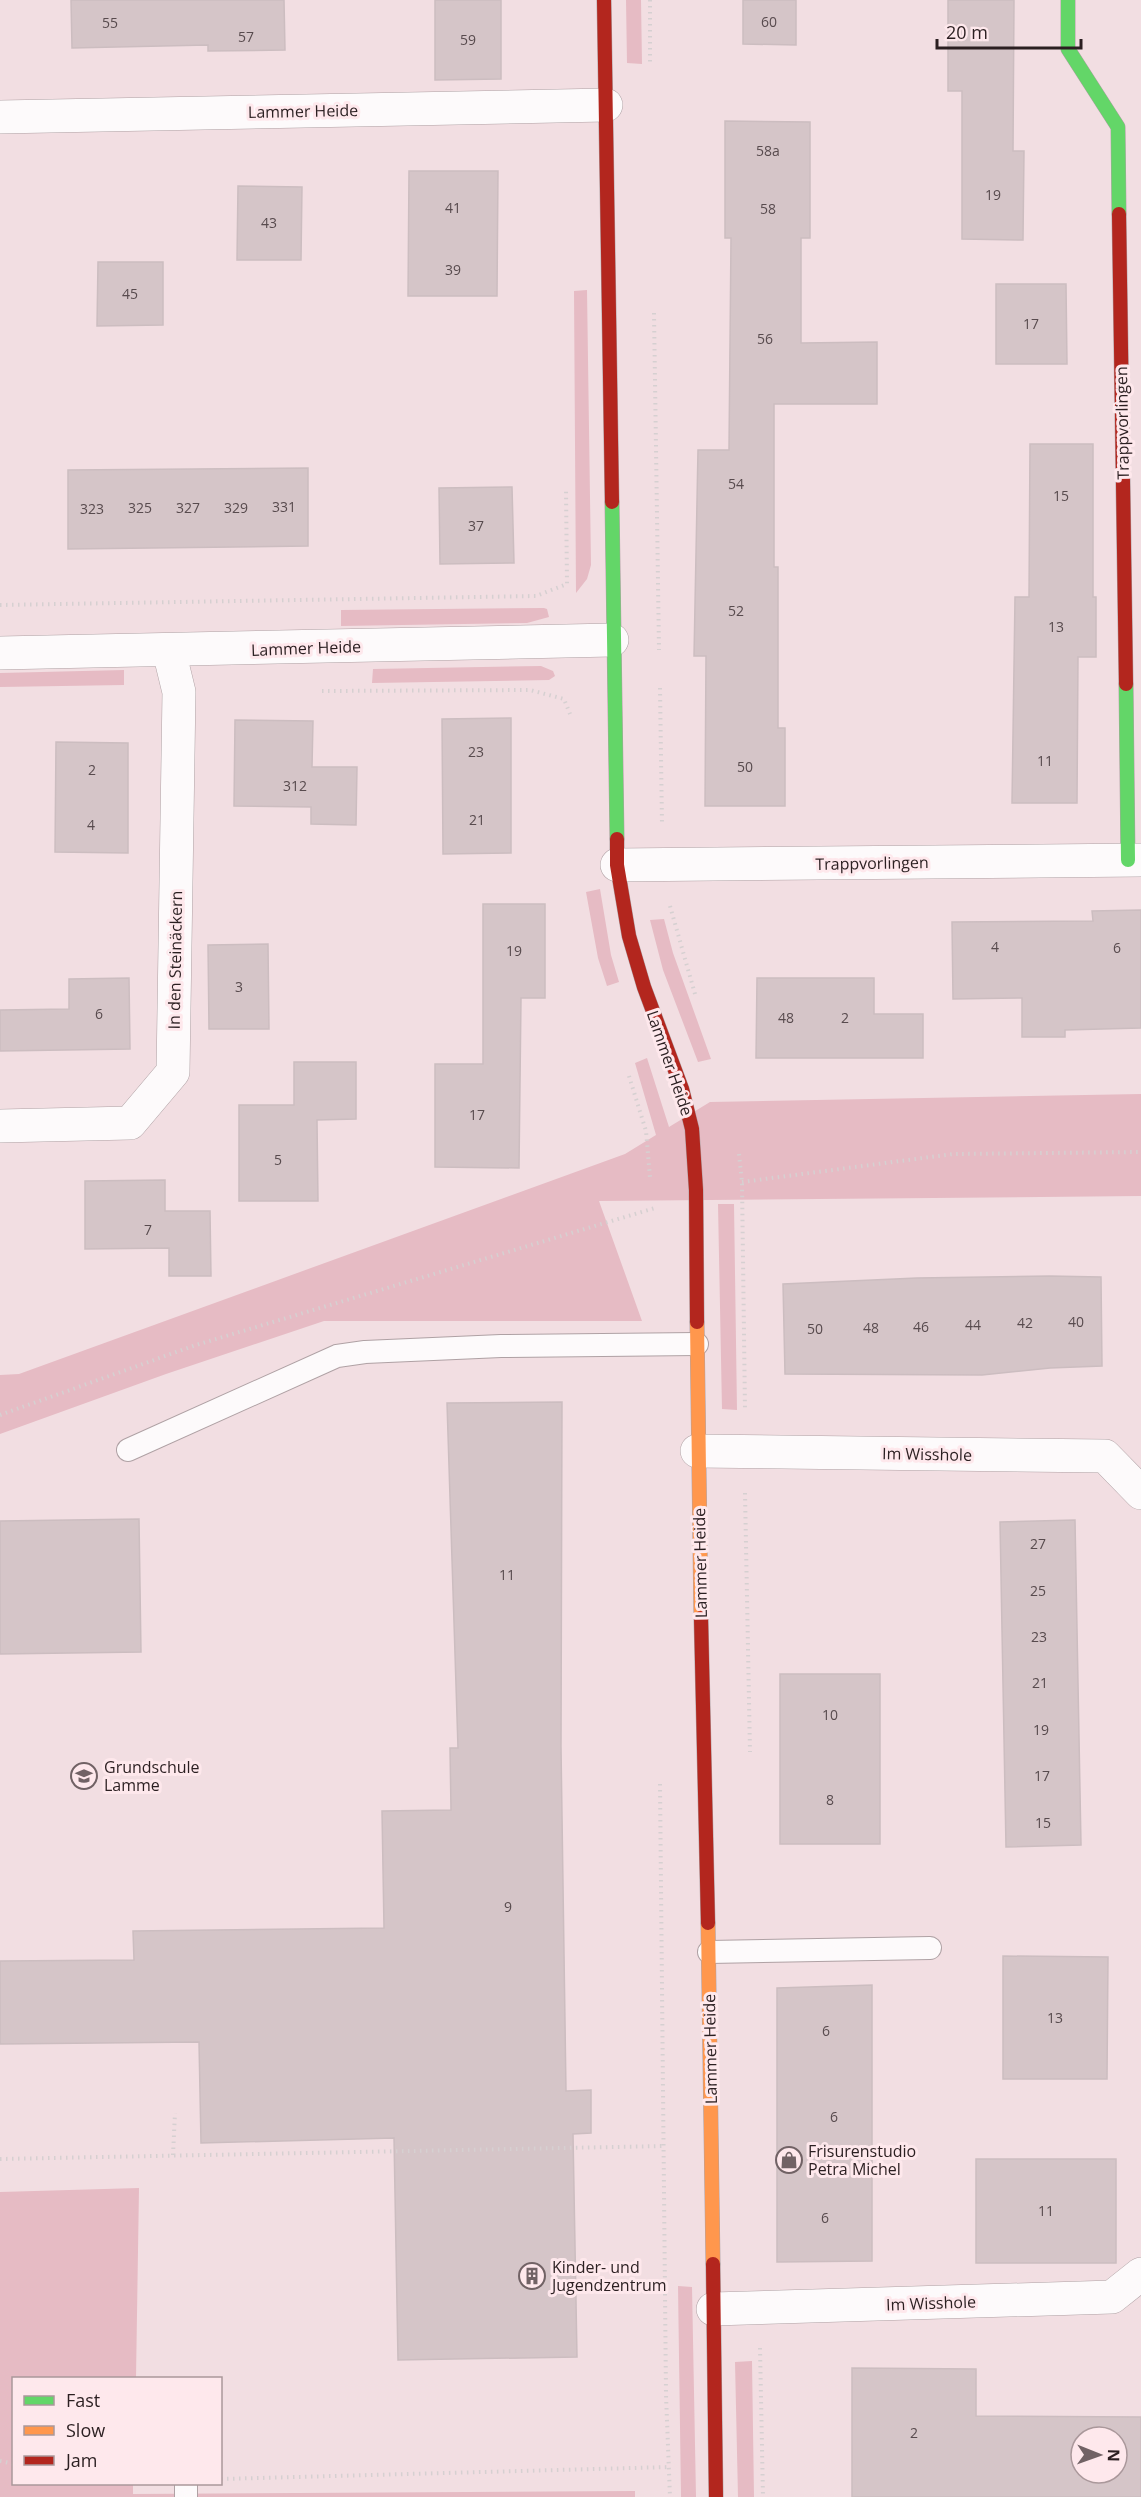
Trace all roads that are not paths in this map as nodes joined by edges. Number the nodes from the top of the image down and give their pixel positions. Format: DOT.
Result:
graph roads {
  1 [pos="604,0"];
  2 [pos="1068,0"];
  3 [pos="606,105"];
  4 [pos="0,117"];
  5 [pos="612,640"];
  6 [pos="169,651"];
  7 [pos="0,653"];
  8 [pos="1134,860"];
  9 [pos="617,865"];
  10 [pos="0,1126"];
  11 [pos="697,1344"];
  12 [pos="128,1450"];
  13 [pos="697,1451"];
  14 [pos="1141,1493"];
  15 [pos="930,1948"];
  16 [pos="709,1952"];
  17 [pos="1141,2274"];
  18 [pos="713,2309"];
  19 [pos="716,2497"];
  1 -- 3 [label="street, Lammer Heide"];
  2 -- 8 [label="street, Trappvorlingen"];
  3 -- 4 [label="street, Lammer Heide"];
  3 -- 5 [label="street, Lammer Heide"];
  5 -- 6 [label="street, Lammer Heide"];
  5 -- 9 [label="street, Lammer Heide"];
  6 -- 7 [label="street, Lammer Heide"];
  6 -- 10 [label="street, In den Steinäckern"];
  8 -- 9 [label="street, Trappvorlingen"];
  9 -- 11 [label="street, Lammer Heide"];
  11 -- 12 [label="lane"];
  11 -- 13 [label="street, Lammer Heide"];
  13 -- 14 [label="street, Im Wisshole"];
  13 -- 16 [label="street, Lammer Heide"];
  15 -- 16 [label="lane"];
  16 -- 18 [label="street, Lammer Heide"];
  17 -- 18 [label="street, Im Wisshole"];
  18 -- 19 [label="street, Lammer Heide"];
}
